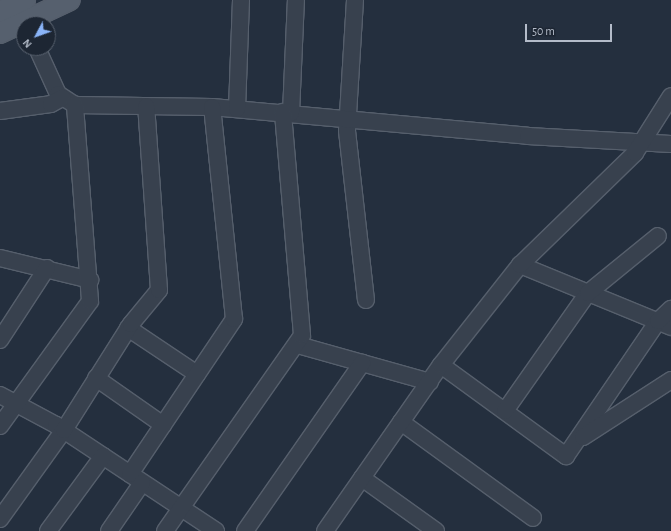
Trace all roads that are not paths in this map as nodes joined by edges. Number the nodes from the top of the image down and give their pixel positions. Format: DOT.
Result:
graph roads {
  1 [pos="70,0"];
  2 [pos="241,0"];
  3 [pos="296,0"];
  4 [pos="355,0"];
  5 [pos="13,5"];
  6 [pos="20,16"];
  7 [pos="38,16"];
  8 [pos="16,26"];
  9 [pos="0,33"];
  10 [pos="42,56"];
  11 [pos="671,96"];
  12 [pos="68,102"];
  13 [pos="146,106"];
  14 [pos="212,107"];
  15 [pos="236,109"];
  16 [pos="0,110"];
  17 [pos="287,113"];
  18 [pos="347,118"];
  19 [pos="640,144"];
  20 [pos="671,144"];
  21 [pos="658,236"];
  22 [pos="0,258"];
  23 [pos="520,265"];
  24 [pos="47,268"];
  25 [pos="90,280"];
  26 [pos="588,294"];
  27 [pos="366,300"];
  28 [pos="671,309"];
  29 [pos="665,324"];
  30 [pos="128,328"];
  31 [pos="0,340"];
  32 [pos="298,345"];
  33 [pos="362,363"];
  34 [pos="441,366"];
  35 [pos="197,374"];
  36 [pos="96,378"];
  37 [pos="671,380"];
  38 [pos="430,382"];
  39 [pos="0,395"];
  40 [pos="16,404"];
  41 [pos="505,411"];
  42 [pos="401,422"];
  43 [pos="163,425"];
  44 [pos="0,426"];
  45 [pos="64,430"];
  46 [pos="575,443"];
  47 [pos="103,456"];
  48 [pos="136,478"];
  49 [pos="362,478"];
  50 [pos="180,508"];
  51 [pos="533,518"];
  52 [pos="0,519"];
  53 [pos="48,531"];
  54 [pos="109,531"];
  55 [pos="165,531"];
  56 [pos="216,531"];
  57 [pos="245,531"];
  58 [pos="325,531"];
  59 [pos="436,531"];
  1 -- 7 [label="main road"];
  2 -- 15 [label="street"];
  3 -- 17 [label="street"];
  4 -- 18 [label="street"];
  5 -- 6 [label="street"];
  8 -- 9 [label="main road"];
  10 -- 12 [label="street"];
  11 -- 19 [label="street"];
  12 -- 13 [label="street"];
  12 -- 16 [label="street"];
  12 -- 25 [label="street"];
  13 -- 14 [label="street"];
  13 -- 30 [label="street"];
  14 -- 15 [label="street"];
  14 -- 35 [label="street"];
  15 -- 17 [label="street"];
  17 -- 18 [label="street"];
  17 -- 32 [label="street"];
  18 -- 19 [label="street"];
  18 -- 27 [label="street"];
  19 -- 20 [label="street"];
  19 -- 23 [label="street"];
  21 -- 26 [label="street"];
  22 -- 24 [label="street"];
  23 -- 26 [label="street"];
  23 -- 34 [label="street"];
  24 -- 25 [label="street"];
  24 -- 31 [label="street"];
  25 -- 40 [label="street"];
  26 -- 29 [label="street"];
  26 -- 41 [label="street"];
  28 -- 29 [label="street"];
  29 -- 46 [label="street"];
  30 -- 35 [label="street"];
  30 -- 36 [label="street"];
  32 -- 33 [label="street"];
  32 -- 50 [label="street"];
  33 -- 38 [label="street"];
  33 -- 57 [label="street"];
  34 -- 38 [label="street"];
  34 -- 41 [label="street"];
  35 -- 43 [label="street"];
  36 -- 43 [label="street"];
  36 -- 45 [label="street"];
  37 -- 46 [label="street"];
  38 -- 42 [label="street"];
  39 -- 40 [label="street"];
  40 -- 44 [label="street"];
  40 -- 45 [label="street"];
  41 -- 46 [label="street"];
  42 -- 49 [label="street"];
  42 -- 51 [label="street"];
  43 -- 48 [label="street"];
  45 -- 47 [label="street"];
  45 -- 52 [label="street"];
  47 -- 48 [label="street"];
  47 -- 53 [label="street"];
  48 -- 50 [label="street"];
  48 -- 54 [label="street"];
  49 -- 58 [label="street"];
  49 -- 59 [label="street"];
  50 -- 55 [label="street"];
  50 -- 56 [label="street"];
}
